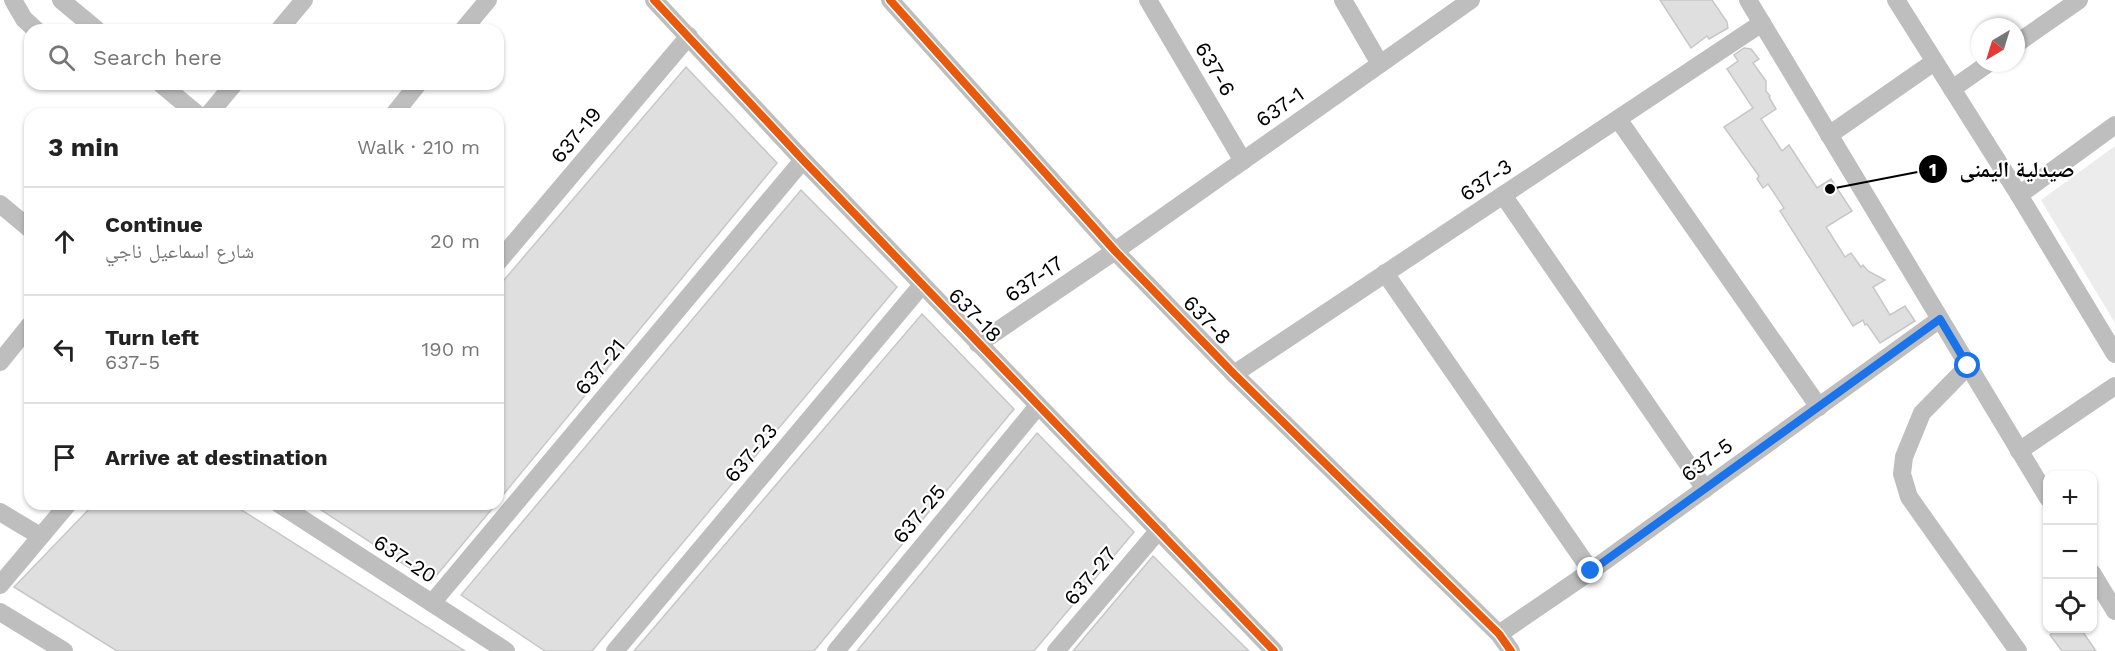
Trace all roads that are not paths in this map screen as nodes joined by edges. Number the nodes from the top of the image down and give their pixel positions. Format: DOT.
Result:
graph roads {
  1 [pos="13,0"];
  2 [pos="304,0"];
  3 [pos="488,0"];
  4 [pos="654,0"];
  5 [pos="890,0"];
  6 [pos="1148,0"];
  7 [pos="1343,0"];
  8 [pos="1471,0"];
  9 [pos="1749,0"];
  10 [pos="1896,0"];
  11 [pos="2079,0"];
  12 [pos="73,4"];
  13 [pos="1762,23"];
  14 [pos="29,24"];
  15 [pos="91,24"];
  16 [pos="284,24"];
  17 [pos="468,24"];
  18 [pos="689,36"];
  19 [pos="2025,38"];
  20 [pos="1934,62"];
  21 [pos="1380,64"];
  22 [pos="1976,72"];
  23 [pos="1952,89"];
  24 [pos="169,90"];
  25 [pos="229,90"];
  26 [pos="413,90"];
  27 [pos="190,108"];
  28 [pos="214,108"];
  29 [pos="399,108"];
  30 [pos="1618,119"];
  31 [pos="2115,125"];
  32 [pos="1829,135"];
  33 [pos="803,160"];
  34 [pos="1242,161"];
  35 [pos="1503,195"];
  36 [pos="2019,195"];
  37 [pos="0,204"];
  38 [pos="24,224"];
  39 [pos="1115,251"];
  40 [pos="504,255"];
  41 [pos="1385,273"];
  42 [pos="922,285"];
  43 [pos="1940,319"];
  44 [pos="24,332"];
  45 [pos="978,344"];
  46 [pos="2115,354"];
  47 [pos="0,362"];
  48 [pos="1968,366"];
  49 [pos="1234,374"];
  50 [pos="2115,386"];
  51 [pos="1038,406"];
  52 [pos="1819,407"];
  53 [pos="2019,451"];
  54 [pos="1705,489"];
  55 [pos="2043,490"];
  56 [pos="63,510"];
  57 [pos="293,510"];
  58 [pos="0,512"];
  59 [pos="1159,530"];
  60 [pos="40,536"];
  61 [pos="1591,571"];
  62 [pos="2096,579"];
  63 [pos="0,585"];
  64 [pos="432,603"];
  65 [pos="2115,610"];
  66 [pos="0,612"];
  67 [pos="1499,634"];
  68 [pos="64,651"];
  69 [pos="506,651"];
  70 [pos="615,651"];
  71 [pos="836,651"];
  72 [pos="1056,651"];
  73 [pos="1274,651"];
  74 [pos="1511,651"];
  75 [pos="2018,651"];
  1 -- 14 [label="street"];
  2 -- 16 [label="street"];
  3 -- 17 [label="street"];
  4 -- 18 [label="street, 637-18"];
  5 -- 39 [label="street, 637-8"];
  6 -- 34 [label="street, 637-6"];
  7 -- 21 [label="street"];
  8 -- 21 [label="street, 637-1"];
  9 -- 13 [label="street"];
  10 -- 20 [label="street"];
  11 -- 19 [label="street"];
  12 -- 15 [label="street"];
  13 -- 30 [label="street, 637-3"];
  13 -- 32 [label="street"];
  18 -- 33 [label="street, 637-18"];
  18 -- 40 [label="street, 637-19"];
  20 -- 23 [label="street"];
  20 -- 32 [label="street"];
  21 -- 34 [label="street, 637-1"];
  22 -- 23 [label="street"];
  23 -- 36 [label="street"];
  24 -- 27 [label="street"];
  25 -- 28 [label="street"];
  26 -- 29 [label="street"];
  30 -- 35 [label="street, 637-3"];
  30 -- 52 [label="street"];
  31 -- 36 [label="street"];
  32 -- 43 [label="street"];
  33 -- 42 [label="street, 637-18"];
  33 -- 64 [label="street, 637-21"];
  34 -- 39 [label="street, 637-1"];
  35 -- 41 [label="street, 637-3"];
  35 -- 54 [label="street"];
  36 -- 46 [label="street"];
  37 -- 38 [label="street"];
  39 -- 45 [label="street, 637-17"];
  39 -- 49 [label="street, 637-8"];
  41 -- 49 [label="street, 637-3"];
  41 -- 61 [label="street"];
  42 -- 45 [label="street, 637-18"];
  42 -- 70 [label="street, 637-23"];
  43 -- 48 [label="street"];
  43 -- 52 [label="street, 637-5"];
  44 -- 47 [label="street"];
  45 -- 51 [label="street, 637-18"];
  48 -- 53 [label="street"];
  48 -- 75 [label="street"];
  49 -- 67 [label="street, 637-8"];
  50 -- 53 [label="street"];
  51 -- 59 [label="street, 637-18"];
  51 -- 71 [label="street, 637-25"];
  52 -- 54 [label="street, 637-5"];
  53 -- 55 [label="street"];
  54 -- 61 [label="street, 637-5"];
  56 -- 60 [label="street"];
  57 -- 64 [label="street, 637-20"];
  58 -- 60 [label="street"];
  59 -- 72 [label="street, 637-27"];
  59 -- 73 [label="street, 637-18"];
  60 -- 63 [label="street"];
  61 -- 67 [label="street, 637-5"];
  62 -- 65 [label="street"];
  64 -- 69 [label="street, 637-20"];
  66 -- 68 [label="street"];
  67 -- 74 [label="street, 637-8"];
}
